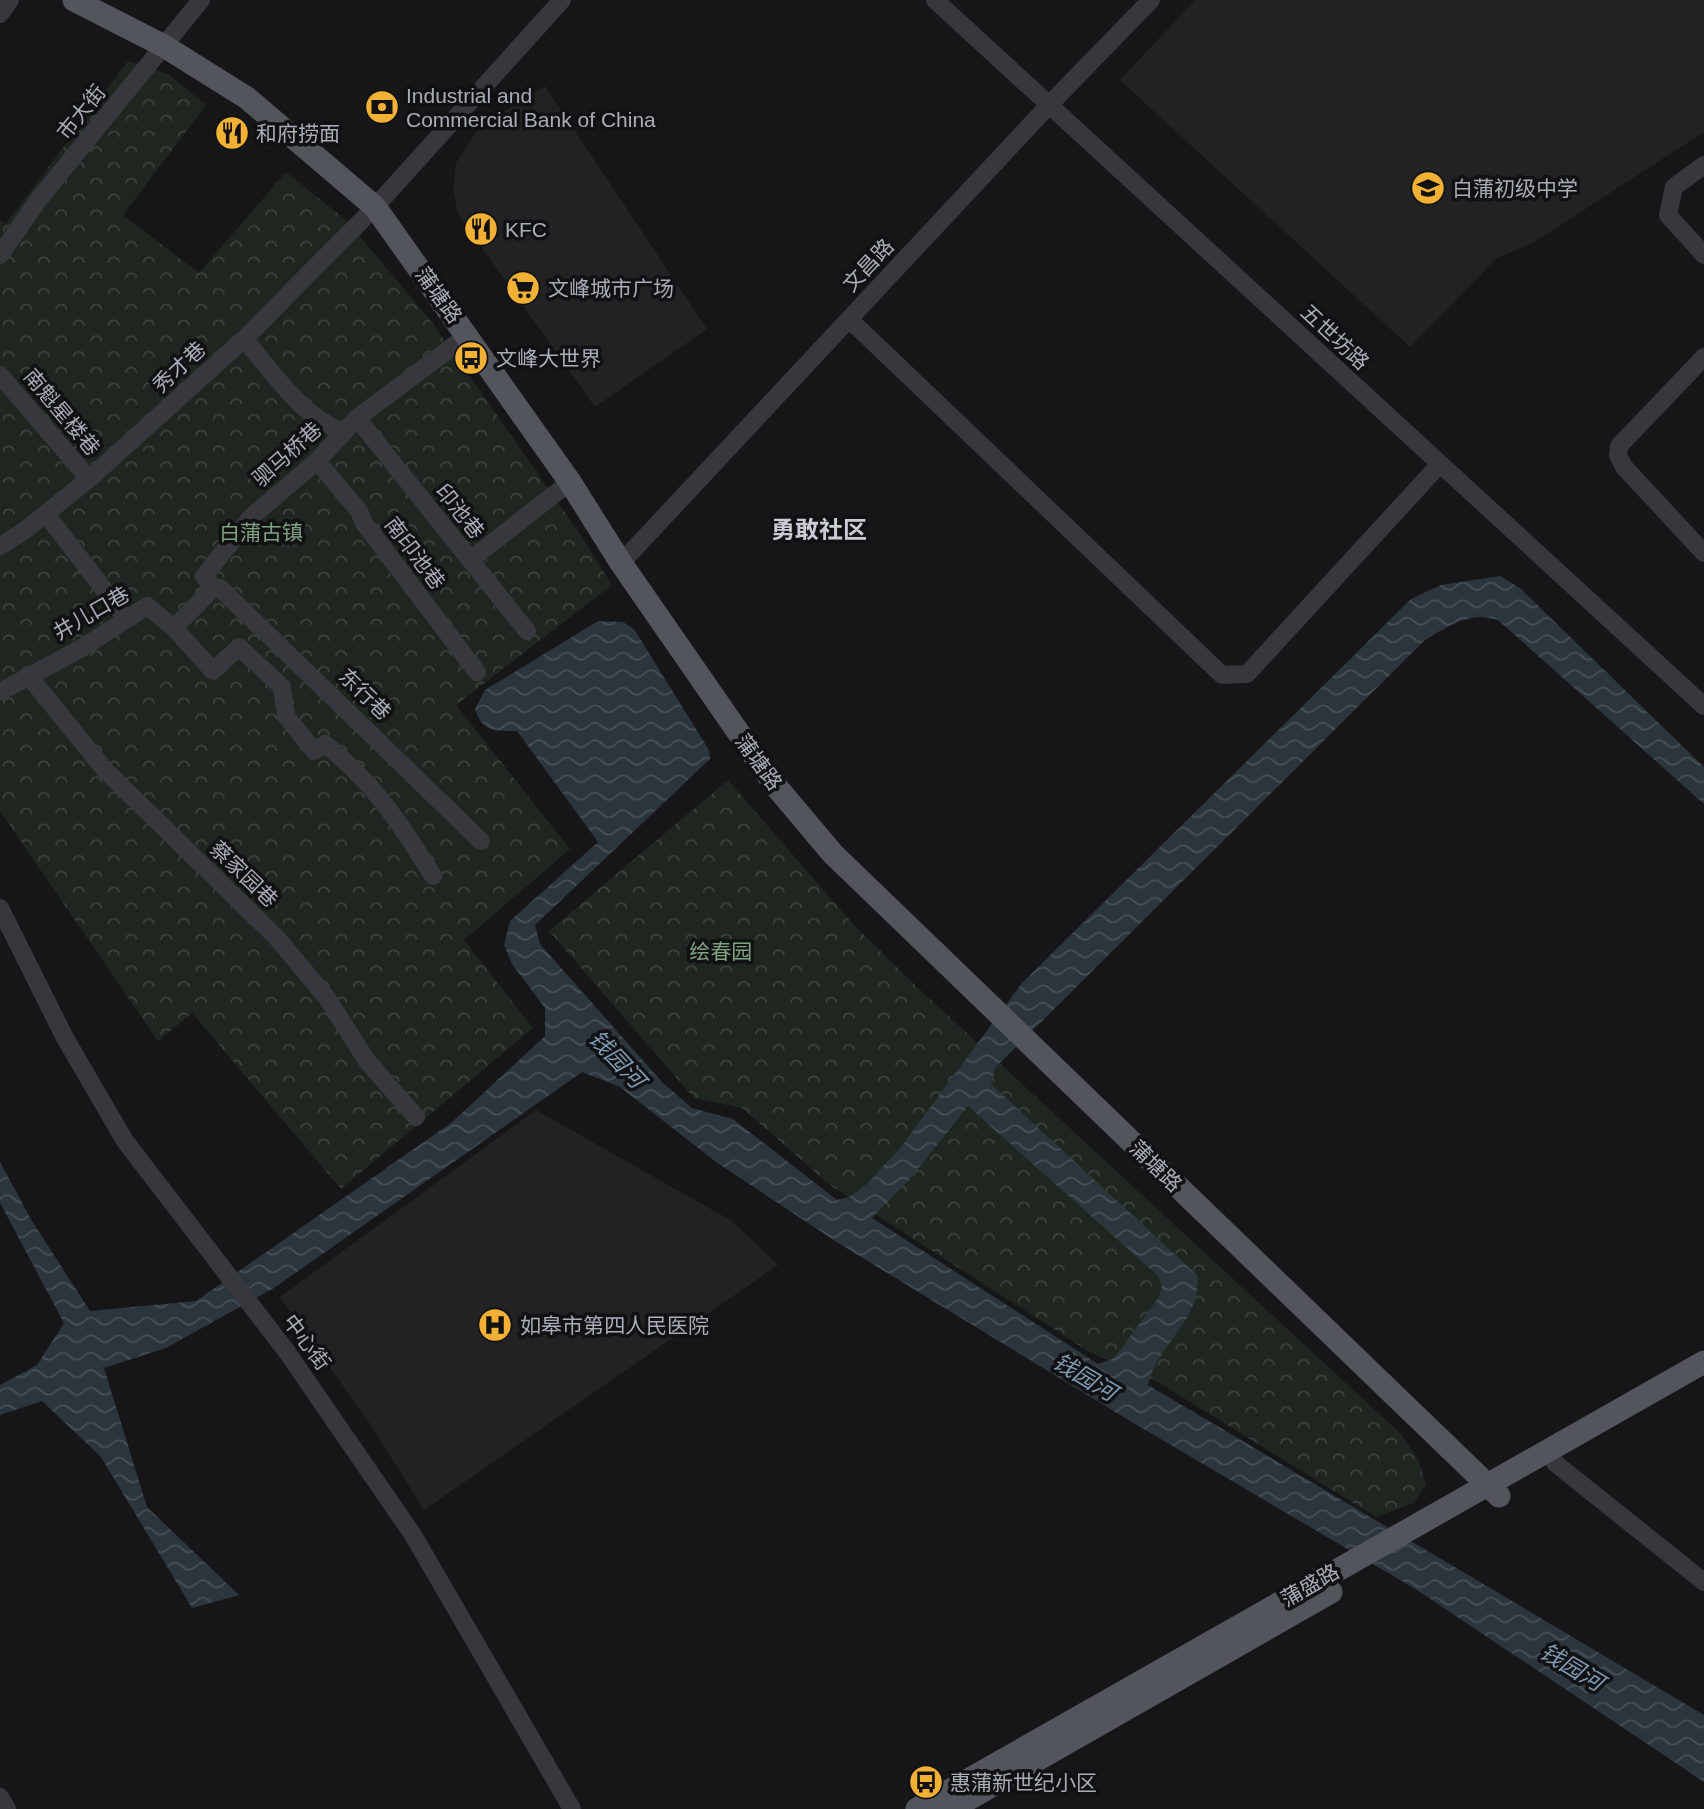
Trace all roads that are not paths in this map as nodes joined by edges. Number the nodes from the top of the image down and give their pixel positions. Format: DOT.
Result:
graph roads {
  1 [pos="10,0"];
  2 [pos="74,0"];
  3 [pos="562,0"];
  4 [pos="935,0"];
  5 [pos="1151,0"];
  6 [pos="194,2"];
  7 [pos="0,14"];
  8 [pos="164,46"];
  9 [pos="1051,103"];
  10 [pos="1704,165"];
  11 [pos="376,207"];
  12 [pos="0,256"];
  13 [pos="1704,256"];
  14 [pos="849,319"];
  15 [pos="468,335"];
  16 [pos="244,339"];
  17 [pos="1704,357"];
  18 [pos="0,374"];
  19 [pos="357,418"];
  20 [pos="344,432"];
  21 [pos="317,461"];
  22 [pos="1439,465"];
  23 [pos="89,479"];
  24 [pos="570,482"];
  25 [pos="46,514"];
  26 [pos="0,546"];
  27 [pos="1704,553"];
  28 [pos="470,560"];
  29 [pos="621,563"];
  30 [pos="213,588"];
  31 [pos="126,618"];
  32 [pos="174,628"];
  33 [pos="527,631"];
  34 [pos="477,673"];
  35 [pos="28,675"];
  36 [pos="0,692"];
  37 [pos="1704,706"];
  38 [pos="481,841"];
  39 [pos="433,876"];
  40 [pos="0,908"];
  41 [pos="416,1117"];
  42 [pos="1704,1362"];
  43 [pos="1704,1378"];
  44 [pos="1555,1463"];
  45 [pos="1494,1491"];
  46 [pos="1704,1582"];
  47 [pos="1323,1587"];
  48 [pos="0,1797"];
  49 [pos="7,1809"];
  50 [pos="572,1809"];
  51 [pos="917,1809"];
  52 [pos="951,1809"];
  1 -- 7 [label="street"];
  2 -- 8 [label="main road, 蒲塘路"];
  3 -- 11 [label="street"];
  4 -- 9 [label="street, 五世坊路"];
  5 -- 9 [label="street, 文昌路"];
  6 -- 8 [label="street, 市大街"];
  8 -- 11 [label="main road, 蒲塘路"];
  8 -- 12 [label="street, 市大街"];
  9 -- 14 [label="street, 文昌路"];
  9 -- 22 [label="street, 五世坊路"];
  10 -- 13 [label="street"];
  11 -- 15 [label="main road, 蒲塘路"];
  11 -- 16 [label="street, 秀才巷"];
  14 -- 22 [label="street"];
  14 -- 29 [label="street, 文昌路"];
  15 -- 19 [label="street, 驷马桥巷"];
  15 -- 24 [label="main road, 蒲塘路"];
  16 -- 20 [label="street"];
  16 -- 23 [label="street, 秀才巷"];
  17 -- 27 [label="street"];
  18 -- 23 [label="street, 南魁星楼巷"];
  19 -- 20 [label="street, 驷马桥巷"];
  19 -- 28 [label="street, 印池巷"];
  20 -- 21 [label="street, 驷马桥巷"];
  21 -- 30 [label="street, 驷马桥巷"];
  21 -- 34 [label="street, 南印池巷"];
  22 -- 37 [label="street, 五世坊路"];
  23 -- 25 [label="street, 秀才巷"];
  24 -- 28 [label="street"];
  24 -- 29 [label="main road, 蒲塘路"];
  25 -- 26 [label="street, 秀才巷"];
  25 -- 31 [label="street"];
  28 -- 33 [label="street, 印池巷"];
  29 -- 45 [label="main road, 蒲塘路"];
  30 -- 32 [label="street"];
  30 -- 38 [label="street, 东行巷"];
  31 -- 32 [label="street, 井儿口巷"];
  31 -- 35 [label="street, 井儿口巷"];
  32 -- 39 [label="street, 井儿口巷"];
  35 -- 36 [label="street, 井儿口巷"];
  35 -- 41 [label="street, 蔡家园巷"];
  40 -- 50 [label="street, 中心街"];
  42 -- 45 [label="main road, 蒲盛路"];
  43 -- 44 [label="main road, 蒲盛路"];
  44 -- 45 [label="main road, 蒲盛路"];
  44 -- 46 [label="street"];
  45 -- 47 [label="main road, 蒲盛路"];
  47 -- 51 [label="main road, 蒲盛路"];
  47 -- 52 [label="main road, 蒲盛路"];
  48 -- 49 [label="street"];
}
